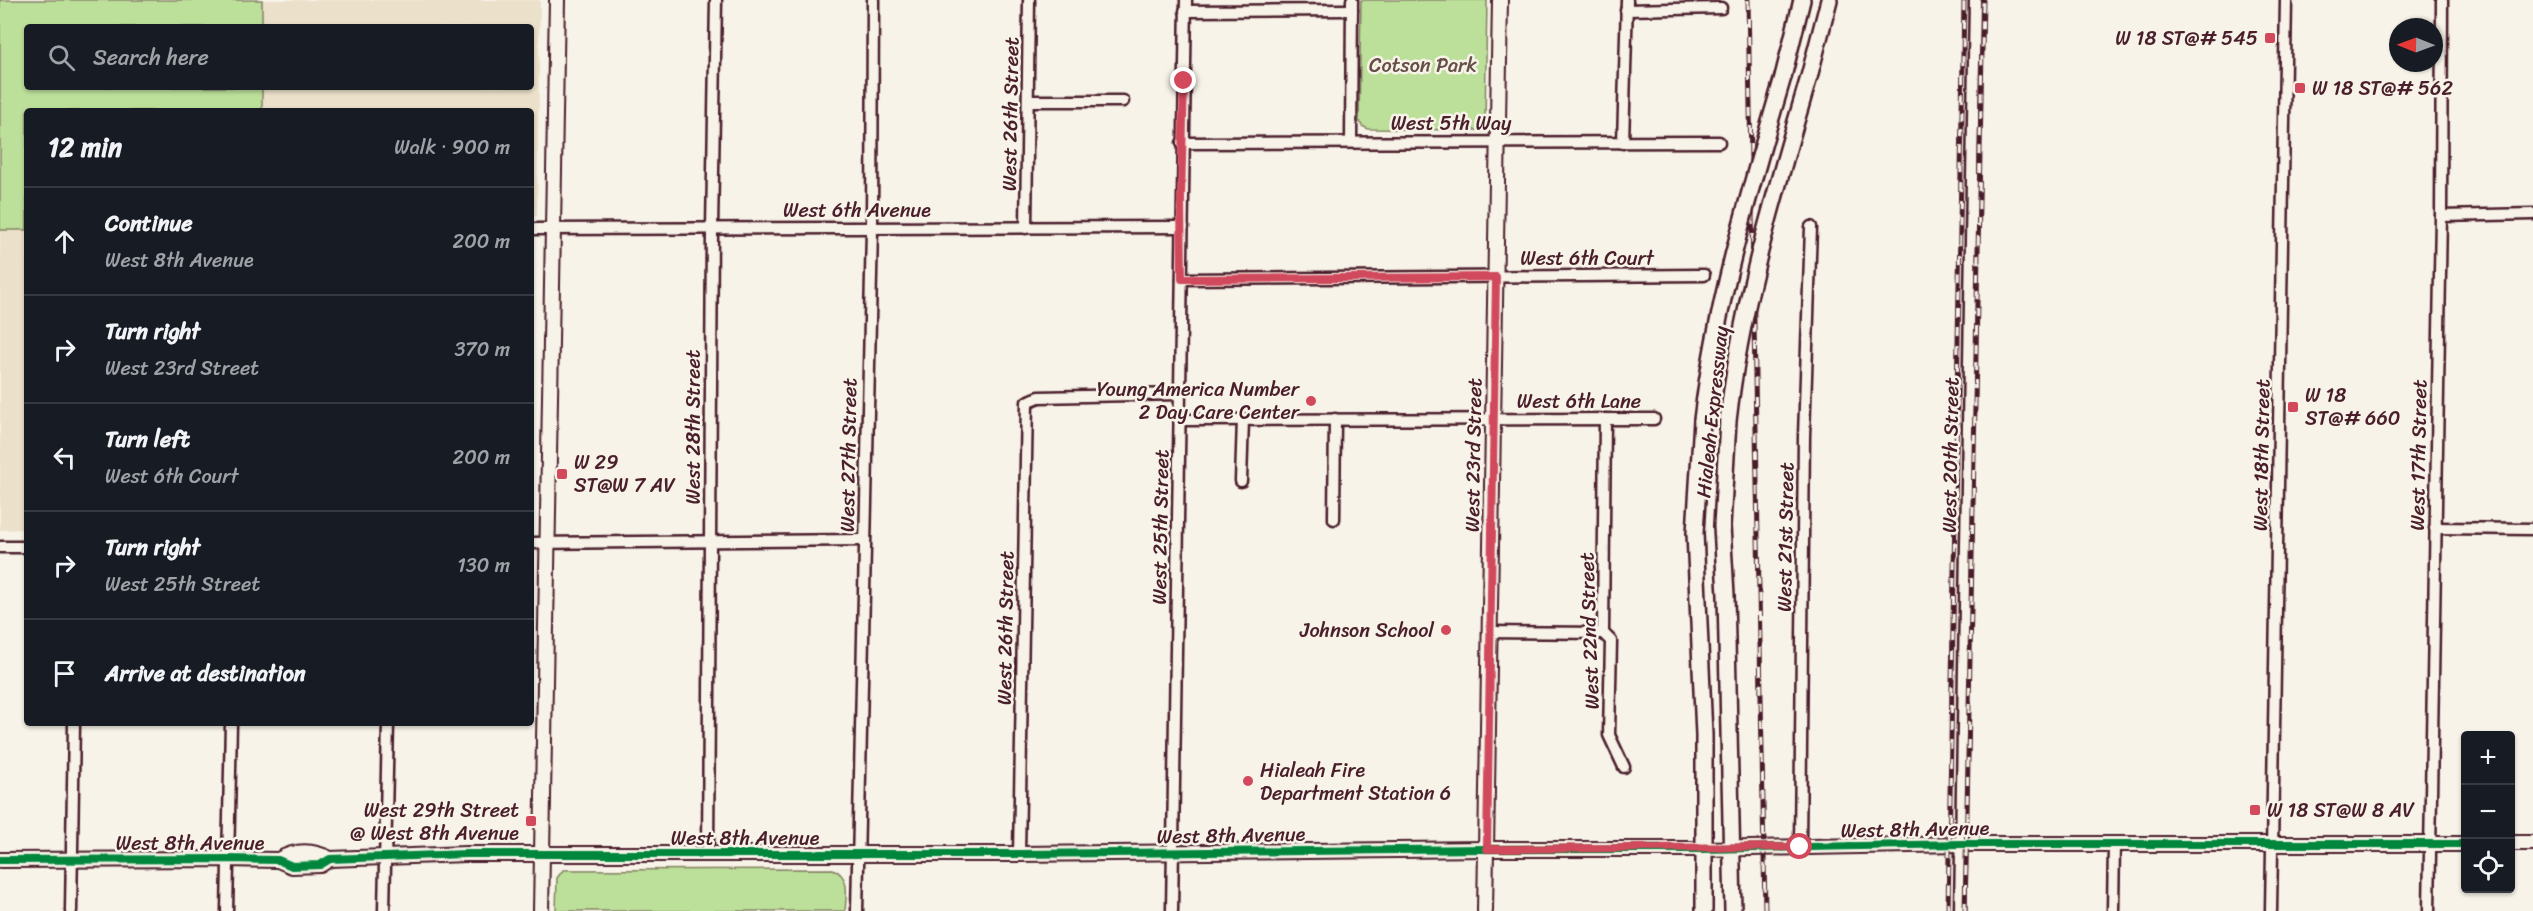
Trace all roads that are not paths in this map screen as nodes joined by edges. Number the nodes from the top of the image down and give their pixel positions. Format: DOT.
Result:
graph roads {
  1 [pos="557,0"];
  2 [pos="716,0"];
  3 [pos="873,0"];
  4 [pos="1029,0"];
  5 [pos="1500,0"];
  6 [pos="1802,0"];
  7 [pos="1829,0"];
  8 [pos="1975,0"];
  9 [pos="2286,0"];
  10 [pos="2442,0"];
  11 [pos="1185,5"];
  12 [pos="1352,5"];
  13 [pos="1627,5"];
  14 [pos="1721,8"];
  15 [pos="1029,101"];
  16 [pos="1123,101"];
  17 [pos="1351,141"];
  18 [pos="1498,141"];
  19 [pos="1719,142"];
  20 [pos="1182,143"];
  21 [pos="1623,143"];
  22 [pos="2533,214"];
  23 [pos="2441,216"];
  24 [pos="1183,226"];
  25 [pos="1811,227"];
  26 [pos="553,228"];
  27 [pos="712,228"];
  28 [pos="1026,228"];
  29 [pos="534,229"];
  30 [pos="872,229"];
  31 [pos="1704,275"];
  32 [pos="1496,277"];
  33 [pos="1182,279"];
  34 [pos="1180,394"];
  35 [pos="1494,418"];
  36 [pos="1243,419"];
  37 [pos="1335,419"];
  38 [pos="1605,419"];
  39 [pos="1654,419"];
  40 [pos="1179,420"];
  41 [pos="1241,481"];
  42 [pos="1334,519"];
  43 [pos="2435,528"];
  44 [pos="2533,529"];
  45 [pos="864,540"];
  46 [pos="710,541"];
  47 [pos="534,543"];
  48 [pos="547,543"];
  49 [pos="0,547"];
  50 [pos="24,547"];
  51 [pos="1489,632"];
  52 [pos="1603,633"];
  53 [pos="75,726"];
  54 [pos="231,726"];
  55 [pos="388,726"];
  56 [pos="1624,766"];
  57 [pos="2515,843"];
  58 [pos="2533,843"];
  59 [pos="1961,844"];
  60 [pos="2114,844"];
  61 [pos="2272,844"];
  62 [pos="2431,844"];
  63 [pos="2461,844"];
  64 [pos="1800,847"];
  65 [pos="1732,848"];
  66 [pos="1487,849"];
  67 [pos="1703,849"];
  68 [pos="1173,853"];
  69 [pos="858,854"];
  70 [pos="1019,854"];
  71 [pos="542,855"];
  72 [pos="708,855"];
  73 [pos="385,856"];
  74 [pos="73,859"];
  75 [pos="228,859"];
  76 [pos="0,860"];
  77 [pos="71,911"];
  78 [pos="227,911"];
  79 [pos="384,911"];
  80 [pos="542,911"];
  81 [pos="857,911"];
  82 [pos="1172,911"];
  83 [pos="1485,911"];
  84 [pos="1704,911"];
  85 [pos="1733,911"];
  86 [pos="1960,911"];
  87 [pos="2113,911"];
  88 [pos="2271,911"];
  89 [pos="2429,911"];
  1 -- 26 [label="street"];
  2 -- 27 [label="street, West 28th Street"];
  3 -- 30 [label="street, West 27th Street"];
  4 -- 15 [label="street, West 26th Street"];
  5 -- 18 [label="street, West 23rd Street"];
  6 -- 67 [label="main road, Hialeah Expressway, bridge"];
  7 -- 65 [label="main road, Hialeah Expressway, bridge"];
  8 -- 59 [label="street, West 20th Street"];
  9 -- 61 [label="street, West 18th Street"];
  10 -- 23 [label="street, West 17th Street"];
  11 -- 12 [label="street"];
  11 -- 20 [label="street, West 25th Street"];
  12 -- 17 [label="street"];
  13 -- 14 [label="street"];
  13 -- 21 [label="street"];
  15 -- 16 [label="street"];
  15 -- 28 [label="street, West 26th Street"];
  17 -- 18 [label="street, West 5th Way"];
  17 -- 20 [label="street, West 5th Way"];
  18 -- 21 [label="street, West 5th Way"];
  18 -- 32 [label="street, West 23rd Street"];
  19 -- 21 [label="street, West 5th Way"];
  20 -- 24 [label="street, West 25th Street"];
  22 -- 23 [label="street"];
  23 -- 43 [label="street, West 17th Street"];
  24 -- 28 [label="street, West 6th Avenue"];
  24 -- 33 [label="street, West 25th Street"];
  25 -- 64 [label="street, West 21st Street"];
  26 -- 27 [label="street, West 6th Avenue"];
  26 -- 29 [label="street, West 6th Avenue"];
  26 -- 48 [label="street"];
  27 -- 30 [label="street, West 6th Avenue"];
  27 -- 46 [label="street, West 28th Street"];
  28 -- 30 [label="street, West 6th Avenue"];
  30 -- 45 [label="street, West 27th Street"];
  31 -- 32 [label="street, West 6th Court"];
  32 -- 33 [label="street, West 6th Court"];
  32 -- 35 [label="street, West 23rd Street"];
  33 -- 34 [label="street, West 25th Street"];
  34 -- 40 [label="street, West 25th Street"];
  34 -- 70 [label="street, West 26th Street"];
  35 -- 37 [label="street, West 6th Lane"];
  35 -- 38 [label="street, West 6th Lane"];
  35 -- 51 [label="street, West 23rd Street"];
  36 -- 37 [label="street, West 6th Lane"];
  36 -- 40 [label="street, West 6th Lane"];
  36 -- 41 [label="street"];
  37 -- 42 [label="street"];
  38 -- 39 [label="street, West 6th Lane"];
  38 -- 52 [label="street, West 22nd Street"];
  40 -- 68 [label="street, West 25th Street"];
  43 -- 44 [label="street"];
  43 -- 62 [label="street, West 17th Street"];
  45 -- 46 [label="street"];
  45 -- 69 [label="street, West 27th Street"];
  46 -- 48 [label="street"];
  46 -- 72 [label="street, West 28th Street"];
  47 -- 48 [label="street"];
  48 -- 71 [label="street"];
  49 -- 50 [label="street"];
  51 -- 52 [label="street"];
  51 -- 66 [label="street, West 23rd Street"];
  52 -- 56 [label="street, West 22nd Street"];
  53 -- 74 [label="street"];
  54 -- 75 [label="street"];
  55 -- 73 [label="street"];
  57 -- 58 [label="street"];
  59 -- 60 [label="street, West 8th Avenue"];
  59 -- 64 [label="street, West 8th Avenue"];
  59 -- 86 [label="street, West 20th Street"];
  60 -- 61 [label="street, West 8th Avenue"];
  60 -- 87 [label="street"];
  61 -- 62 [label="street, West 8th Avenue"];
  61 -- 88 [label="street, West 18th Street"];
  62 -- 63 [label="street, West 8th Avenue"];
  62 -- 89 [label="street, West 17th Street"];
  64 -- 65 [label="street, West 8th Avenue"];
  65 -- 67 [label="street, West 8th Avenue"];
  65 -- 85 [label="main road, Hialeah Expressway"];
  66 -- 67 [label="street, West 8th Avenue"];
  66 -- 68 [label="street, West 8th Avenue"];
  66 -- 83 [label="street, West 23rd Street"];
  67 -- 84 [label="main road, Hialeah Expressway"];
  68 -- 70 [label="street, West 8th Avenue"];
  68 -- 82 [label="street, West 25th Street"];
  69 -- 70 [label="street, West 8th Avenue"];
  69 -- 72 [label="street, West 8th Avenue"];
  69 -- 81 [label="street, West 27th Street"];
  71 -- 72 [label="street, West 8th Avenue"];
  71 -- 73 [label="street, West 8th Avenue"];
  71 -- 80 [label="street"];
  73 -- 75 [label="street, West 8th Avenue"];
  73 -- 79 [label="street"];
  74 -- 75 [label="street, West 8th Avenue"];
  74 -- 76 [label="street, West 8th Avenue"];
  74 -- 77 [label="street"];
  75 -- 78 [label="street"];
}
